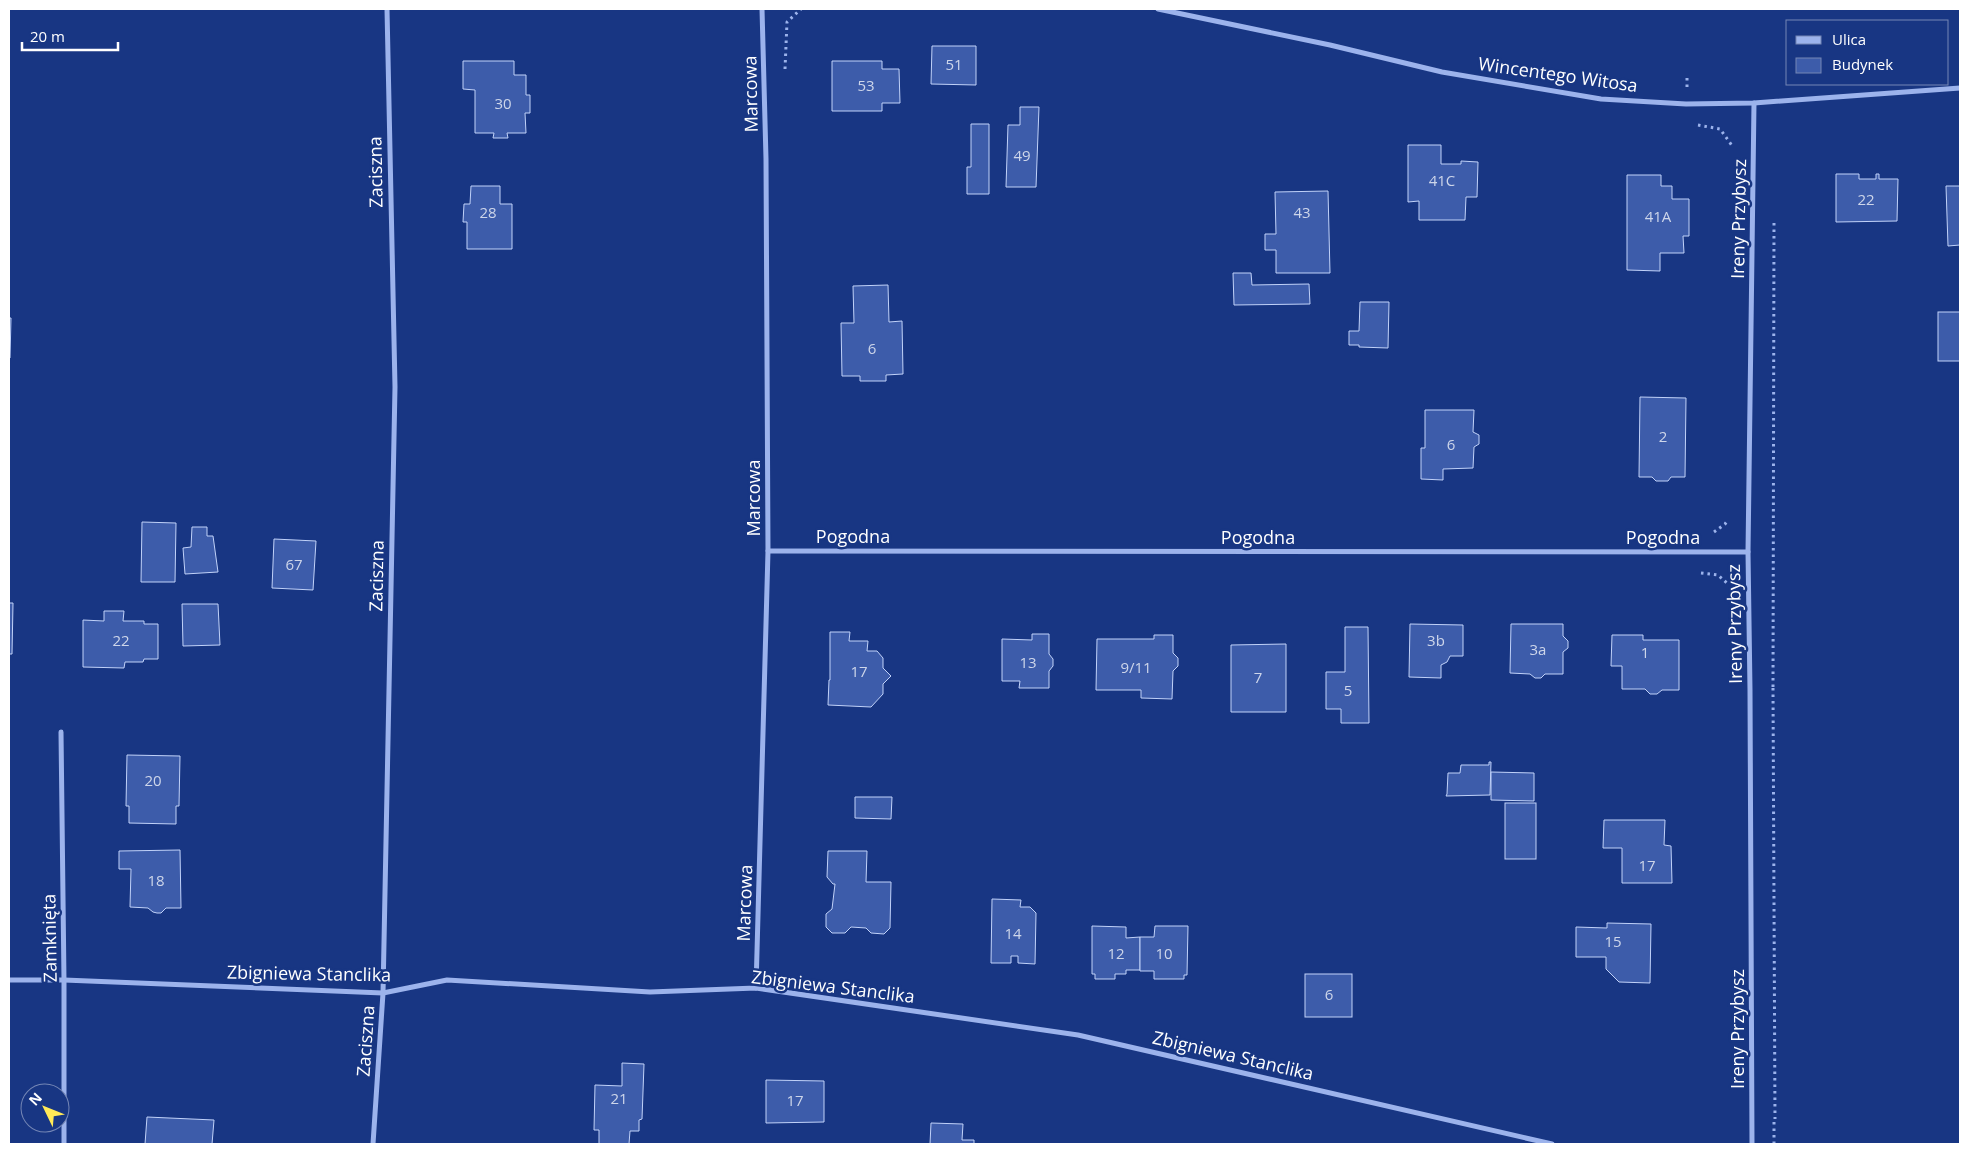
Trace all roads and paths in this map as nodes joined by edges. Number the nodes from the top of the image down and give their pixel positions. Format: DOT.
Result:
graph roads {
  1 [pos="387,9"];
  2 [pos="762,9"];
  3 [pos="801,9"];
  4 [pos="1158,9"];
  5 [pos="785,71"];
  6 [pos="1960,88"];
  7 [pos="1754,103"];
  8 [pos="768,551"];
  9 [pos="1748,552"];
  10 [pos="61,732"];
  11 [pos="9,980"];
  12 [pos="64,980"];
  13 [pos="756,988"];
  14 [pos="383,993"];
  15 [pos="64,1144"];
  16 [pos="373,1144"];
  17 [pos="1552,1144"];
  18 [pos="1752,1144"];
  1 -- 14 [label="street, Zaciszna"];
  2 -- 8 [label="street, Marcowa"];
  3 -- 5 [label="path"];
  4 -- 7 [label="street, Wincentego Witosa"];
  6 -- 7 [label="street, Wincentego Witosa"];
  7 -- 9 [label="street, Ireny Przybysz"];
  8 -- 9 [label="street, Pogodna"];
  8 -- 13 [label="street, Marcowa"];
  9 -- 18 [label="street, Ireny Przybysz"];
  10 -- 12 [label="street, Zamknięta"];
  11 -- 12 [label="street, Zbigniewa Stanclika"];
  12 -- 14 [label="street, Zbigniewa Stanclika"];
  12 -- 15 [label="street, Zamknięta"];
  13 -- 14 [label="street, Zbigniewa Stanclika"];
  13 -- 17 [label="street, Zbigniewa Stanclika"];
  14 -- 16 [label="street, Zaciszna"];
}
